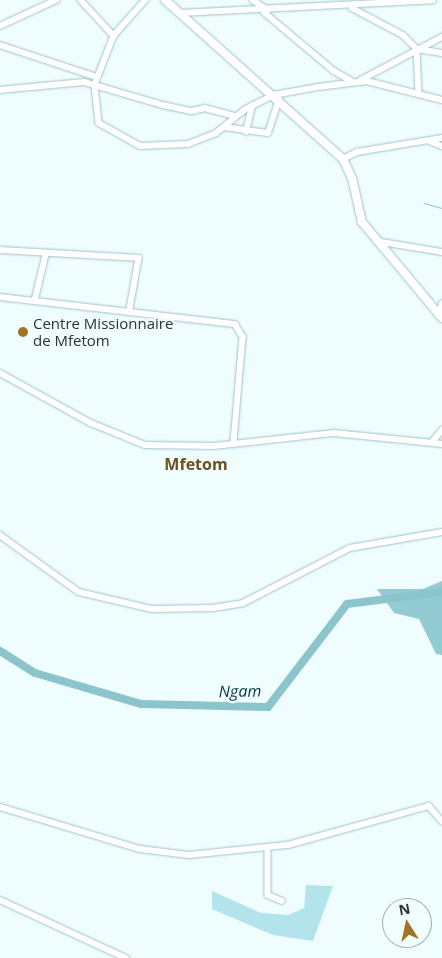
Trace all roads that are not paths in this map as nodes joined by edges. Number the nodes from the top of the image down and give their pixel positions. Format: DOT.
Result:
graph roads {
  1 [pos="56,0"];
  2 [pos="81,0"];
  3 [pos="146,0"];
  4 [pos="165,0"];
  5 [pos="253,0"];
  6 [pos="433,0"];
  7 [pos="350,7"];
  8 [pos="266,11"];
  9 [pos="180,13"];
  10 [pos="0,26"];
  11 [pos="114,36"];
  12 [pos="442,37"];
  13 [pos="0,45"];
  14 [pos="418,49"];
  15 [pos="442,53"];
  16 [pos="97,77"];
  17 [pos="361,80"];
  18 [pos="354,82"];
  19 [pos="95,85"];
  20 [pos="0,90"];
  21 [pos="418,94"];
  22 [pos="277,98"];
  23 [pos="442,100"];
  24 [pos="252,106"];
  25 [pos="225,116"];
  26 [pos="234,116"];
  27 [pos="226,125"];
  28 [pos="246,132"];
  29 [pos="442,138"];
  30 [pos="430,142"];
  31 [pos="442,146"];
  32 [pos="343,159"];
  33 [pos="376,241"];
  34 [pos="0,250"];
  35 [pos="442,252"];
  36 [pos="46,253"];
  37 [pos="0,297"];
  38 [pos="35,299"];
  39 [pos="442,304"];
  40 [pos="130,310"];
  41 [pos="440,316"];
  42 [pos="0,373"];
  43 [pos="442,430"];
  44 [pos="234,441"];
  45 [pos="432,442"];
  46 [pos="442,444"];
  47 [pos="442,532"];
  48 [pos="0,535"];
  49 [pos="0,807"];
  50 [pos="442,821"];
  51 [pos="268,849"];
  52 [pos="0,900"];
  53 [pos="282,901"];
  54 [pos="126,958"];
  1 -- 10 [label="street"];
  2 -- 11 [label="street"];
  3 -- 11 [label="street"];
  4 -- 9 [label="main road"];
  5 -- 8 [label="street"];
  6 -- 7 [label="street"];
  7 -- 8 [label="street"];
  7 -- 14 [label="street"];
  8 -- 9 [label="street"];
  8 -- 18 [label="street"];
  9 -- 22 [label="main road"];
  11 -- 16 [label="street"];
  12 -- 14 [label="street"];
  13 -- 16 [label="street"];
  14 -- 15 [label="street"];
  14 -- 17 [label="street"];
  14 -- 21 [label="street"];
  16 -- 19 [label="street"];
  17 -- 18 [label="street"];
  17 -- 21 [label="street"];
  18 -- 22 [label="street"];
  19 -- 20 [label="street"];
  19 -- 25 [label="street"];
  19 -- 27 [label="street"];
  21 -- 23 [label="street"];
  22 -- 24 [label="street"];
  22 -- 28 [label="street"];
  22 -- 32 [label="main road"];
  24 -- 26 [label="street"];
  24 -- 28 [label="street"];
  25 -- 26 [label="street"];
  25 -- 27 [label="street"];
  26 -- 27 [label="street"];
  27 -- 28 [label="street"];
  29 -- 30 [label="street"];
  30 -- 31 [label="street"];
  30 -- 32 [label="street"];
  32 -- 33 [label="main road"];
  33 -- 35 [label="street"];
  33 -- 41 [label="main road"];
  34 -- 36 [label="street"];
  36 -- 38 [label="street"];
  36 -- 40 [label="street"];
  37 -- 38 [label="street"];
  38 -- 40 [label="street"];
  39 -- 41 [label="street"];
  40 -- 44 [label="street"];
  42 -- 44 [label="street"];
  43 -- 45 [label="street"];
  44 -- 45 [label="street"];
  45 -- 46 [label="street"];
  47 -- 48 [label="street"];
  49 -- 51 [label="street"];
  50 -- 51 [label="street"];
  51 -- 53 [label="street"];
  52 -- 54 [label="street"];
}
